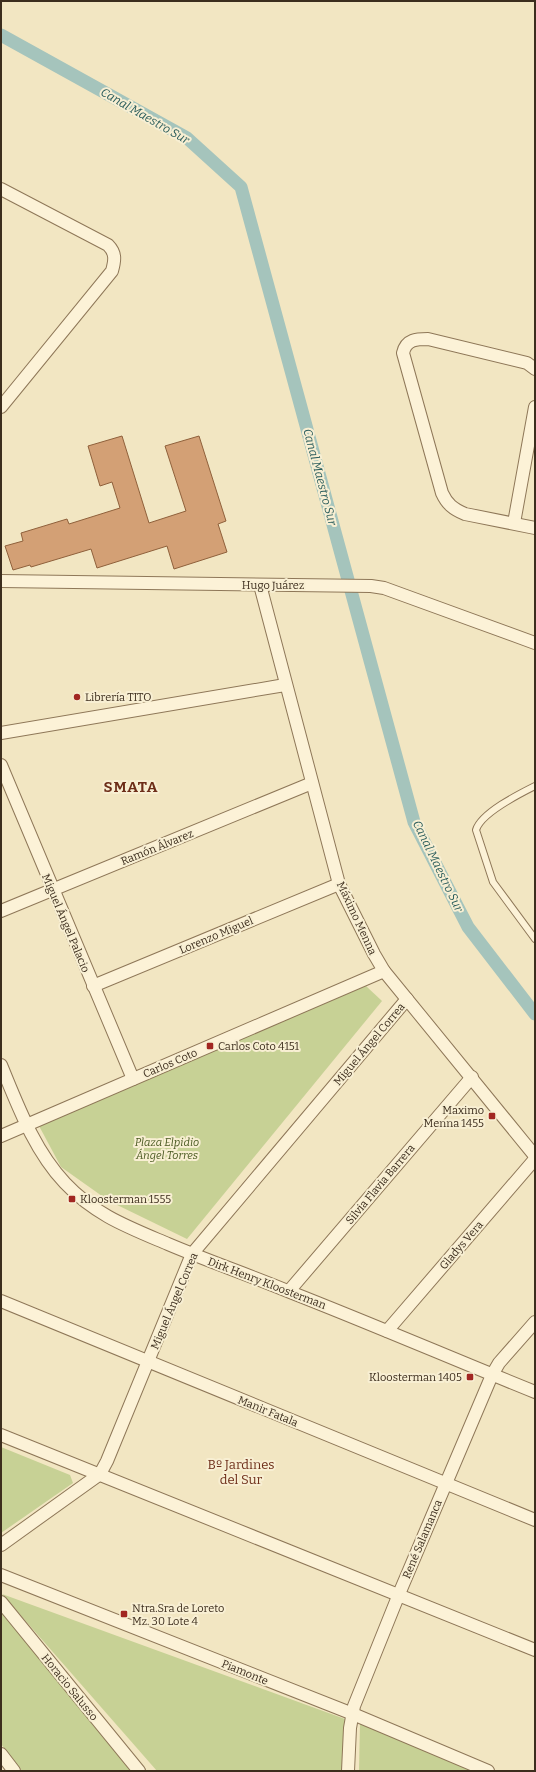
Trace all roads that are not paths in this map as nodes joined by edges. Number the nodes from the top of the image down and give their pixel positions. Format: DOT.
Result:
graph roads {
  1 [pos="1,189"];
  2 [pos="535,369"];
  3 [pos="1,406"];
  4 [pos="535,407"];
  5 [pos="514,523"];
  6 [pos="535,528"];
  7 [pos="1,581"];
  8 [pos="260,585"];
  9 [pos="535,643"];
  10 [pos="285,684"];
  11 [pos="1,733"];
  12 [pos="1,765"];
  13 [pos="312,783"];
  14 [pos="535,786"];
  15 [pos="339,884"];
  16 [pos="52,890"];
  17 [pos="1,911"];
  18 [pos="535,939"];
  19 [pos="384,971"];
  20 [pos="93,986"];
  21 [pos="407,999"];
  22 [pos="1,1066"];
  23 [pos="472,1077"];
  24 [pos="133,1079"];
  25 [pos="26,1125"];
  26 [pos="1,1136"];
  27 [pos="535,1158"];
  28 [pos="192,1254"];
  29 [pos="289,1291"];
  30 [pos="1,1301"];
  31 [pos="535,1322"];
  32 [pos="387,1331"];
  33 [pos="148,1362"];
  34 [pos="492,1375"];
  35 [pos="535,1392"];
  36 [pos="1,1435"];
  37 [pos="100,1474"];
  38 [pos="446,1483"];
  39 [pos="535,1520"];
  40 [pos="1,1545"];
  41 [pos="1,1575"];
  42 [pos="399,1594"];
  43 [pos="1,1602"];
  44 [pos="535,1650"];
  45 [pos="352,1714"];
  46 [pos="1,1754"];
  47 [pos="14,1771"];
  48 [pos="139,1771"];
  49 [pos="348,1771"];
  50 [pos="488,1771"];
  1 -- 3 [label="street"];
  2 -- 5 [label="street"];
  4 -- 5 [label="street"];
  5 -- 6 [label="street"];
  7 -- 8 [label="street, Hugo Juárez"];
  8 -- 9 [label="street, Hugo Juárez"];
  8 -- 10 [label="street, Máximo Menna"];
  10 -- 11 [label="street"];
  10 -- 13 [label="street, Máximo Menna"];
  12 -- 16 [label="street, Miguel Ángel Palacio"];
  13 -- 15 [label="street, Máximo Menna"];
  13 -- 16 [label="street, Ramón Álvarez"];
  14 -- 18 [label="lane"];
  15 -- 19 [label="street, Máximo Menna"];
  15 -- 20 [label="street, Lorenzo Miguel"];
  16 -- 17 [label="street, Ramón Álvarez"];
  16 -- 20 [label="street, Miguel Ángel Palacio"];
  19 -- 21 [label="street, Máximo Menna"];
  19 -- 24 [label="street, Carlos Coto"];
  20 -- 24 [label="street, Miguel Ángel Palacio"];
  21 -- 23 [label="street, Máximo Menna"];
  21 -- 28 [label="street, Miguel Ángel Correa"];
  22 -- 25 [label="street, Dirk Henry Kloosterman"];
  23 -- 27 [label="street, Máximo Menna"];
  23 -- 29 [label="street, Silvia Flavia Barrera"];
  24 -- 25 [label="street, Carlos Coto"];
  25 -- 26 [label="street, Carlos Coto"];
  25 -- 28 [label="street, Dirk Henry Kloosterman"];
  27 -- 32 [label="street, Gladys Vera"];
  28 -- 29 [label="street, Dirk Henry Kloosterman"];
  28 -- 33 [label="street, Miguel Ángel Correa"];
  29 -- 32 [label="street, Dirk Henry Kloosterman"];
  30 -- 33 [label="street, Manir Fatala"];
  31 -- 34 [label="street, René Salamanca"];
  32 -- 34 [label="street, Dirk Henry Kloosterman"];
  33 -- 37 [label="street, Miguel Ángel Correa"];
  33 -- 38 [label="street, Manir Fatala"];
  34 -- 35 [label="street, Dirk Henry Kloosterman"];
  34 -- 38 [label="street, René Salamanca"];
  36 -- 37 [label="street"];
  37 -- 40 [label="street, Miguel Ángel Correa"];
  37 -- 42 [label="street"];
  38 -- 39 [label="street, Manir Fatala"];
  38 -- 42 [label="street, René Salamanca"];
  41 -- 45 [label="street, Piamonte"];
  42 -- 44 [label="street"];
  42 -- 45 [label="street, René Salamanca"];
  43 -- 48 [label="street, Horacio Salusso"];
  45 -- 49 [label="street, René Salamanca"];
  45 -- 50 [label="street, Piamonte"];
  46 -- 47 [label="street"];
}
